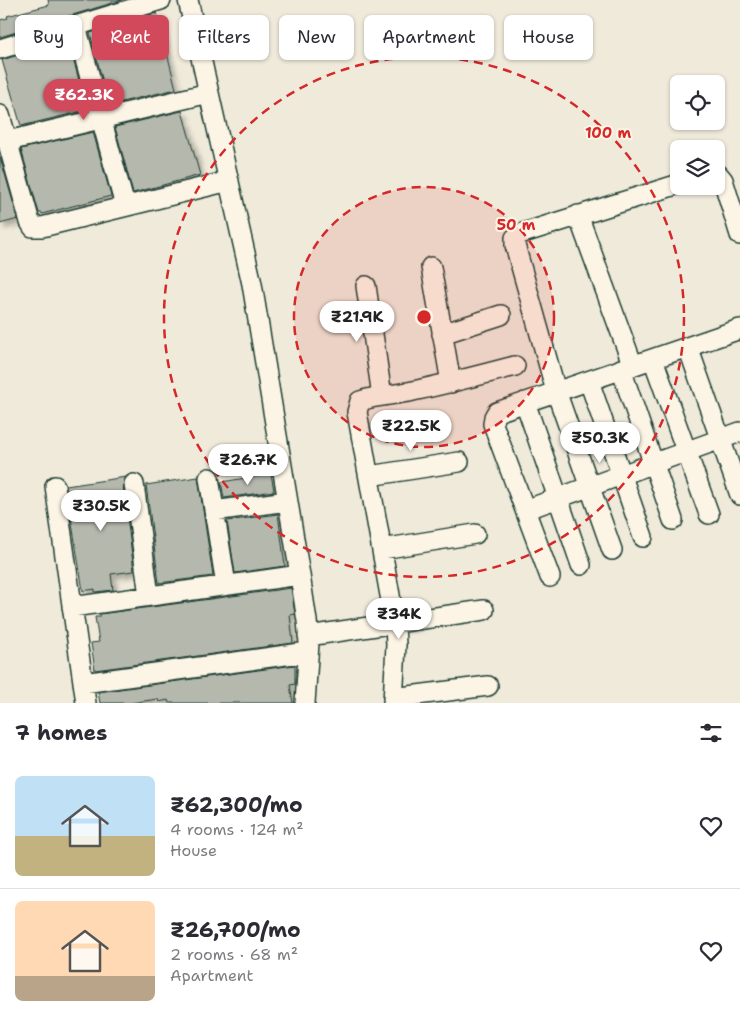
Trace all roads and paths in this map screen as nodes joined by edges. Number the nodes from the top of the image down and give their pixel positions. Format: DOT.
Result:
graph roads {
  1 [pos="161,0"];
  2 [pos="188,0"];
  3 [pos="82,24"];
  4 [pos="15,44"];
  5 [pos="82,48"];
  6 [pos="0,49"];
  7 [pos="210,93"];
  8 [pos="0,115"];
  9 [pos="101,118"];
  10 [pos="8,141"];
  11 [pos="228,181"];
  12 [pos="670,187"];
  13 [pos="725,189"];
  14 [pos="125,206"];
  15 [pos="578,216"];
  16 [pos="740,235"];
  17 [pos="431,267"];
  18 [pos="366,286"];
  19 [pos="501,315"];
  20 [pos="740,329"];
  21 [pos="442,334"];
  22 [pos="688,347"];
  23 [pos="652,359"];
  24 [pos="515,366"];
  25 [pos="627,368"];
  26 [pos="589,380"];
  27 [pos="451,383"];
  28 [pos="556,391"];
  29 [pos="382,396"];
  30 [pos="525,402"];
  31 [pos="740,432"];
  32 [pos="721,439"];
  33 [pos="686,451"];
  34 [pos="459,462"];
  35 [pos="653,463"];
  36 [pos="621,475"];
  37 [pos="369,476"];
  38 [pos="209,478"];
  39 [pos="134,484"];
  40 [pos="55,486"];
  41 [pos="590,486"];
  42 [pos="740,495"];
  43 [pos="558,498"];
  44 [pos="287,501"];
  45 [pos="525,510"];
  46 [pos="214,511"];
  47 [pos="709,514"];
  48 [pos="673,520"];
  49 [pos="475,534"];
  50 [pos="643,537"];
  51 [pos="382,549"];
  52 [pos="612,550"];
  53 [pos="580,565"];
  54 [pos="300,575"];
  55 [pos="550,577"];
  56 [pos="226,585"];
  57 [pos="149,596"];
  58 [pos="72,607"];
  59 [pos="484,610"];
  60 [pos="395,623"];
  61 [pos="308,644"];
  62 [pos="83,684"];
  63 [pos="488,686"];
  64 [pos="393,700"];
  65 [pos="86,703"];
  66 [pos="305,703"];
  1 -- 3 [label="street"];
  2 -- 7 [label="street"];
  4 -- 6 [label="street"];
  5 -- 9 [label="street"];
  7 -- 9 [label="street"];
  7 -- 11 [label="street"];
  8 -- 10 [label="street"];
  9 -- 10 [label="street"];
  9 -- 14 [label="street"];
  10 -- 14 [label="street"];
  11 -- 14 [label="street"];
  11 -- 44 [label="street"];
  12 -- 15 [label="street"];
  13 -- 16 [label="street"];
  15 -- 25 [label="street"];
  15 -- 28 [label="street"];
  17 -- 21 [label="street"];
  18 -- 29 [label="street"];
  19 -- 21 [label="street"];
  20 -- 22 [label="street"];
  21 -- 27 [label="street"];
  22 -- 23 [label="street"];
  22 -- 32 [label="street"];
  23 -- 25 [label="street"];
  23 -- 33 [label="street"];
  24 -- 27 [label="street"];
  25 -- 26 [label="street"];
  25 -- 35 [label="street"];
  26 -- 28 [label="street"];
  26 -- 36 [label="street"];
  27 -- 29 [label="street"];
  28 -- 30 [label="street"];
  28 -- 41 [label="street"];
  29 -- 37 [label="street"];
  30 -- 43 [label="street"];
  30 -- 45 [label="street"];
  31 -- 32 [label="street"];
  32 -- 33 [label="street"];
  32 -- 42 [label="street"];
  33 -- 35 [label="street"];
  33 -- 47 [label="street"];
  34 -- 37 [label="street"];
  35 -- 36 [label="street"];
  35 -- 48 [label="street"];
  36 -- 41 [label="street"];
  36 -- 50 [label="street"];
  37 -- 51 [label="street"];
  38 -- 46 [label="street"];
  39 -- 57 [label="street"];
  40 -- 58 [label="street"];
  41 -- 43 [label="street"];
  41 -- 52 [label="street"];
  43 -- 45 [label="street"];
  43 -- 53 [label="street"];
  44 -- 46 [label="street"];
  44 -- 54 [label="street"];
  45 -- 55 [label="street"];
  46 -- 56 [label="street"];
  49 -- 51 [label="street"];
  51 -- 60 [label="street"];
  54 -- 56 [label="street"];
  54 -- 61 [label="street"];
  56 -- 57 [label="street"];
  57 -- 58 [label="street"];
  58 -- 62 [label="street"];
  59 -- 60 [label="street"];
  60 -- 61 [label="street"];
  60 -- 64 [label="street"];
  61 -- 62 [label="street"];
  61 -- 66 [label="street"];
  62 -- 65 [label="street"];
  63 -- 64 [label="street"];
}
